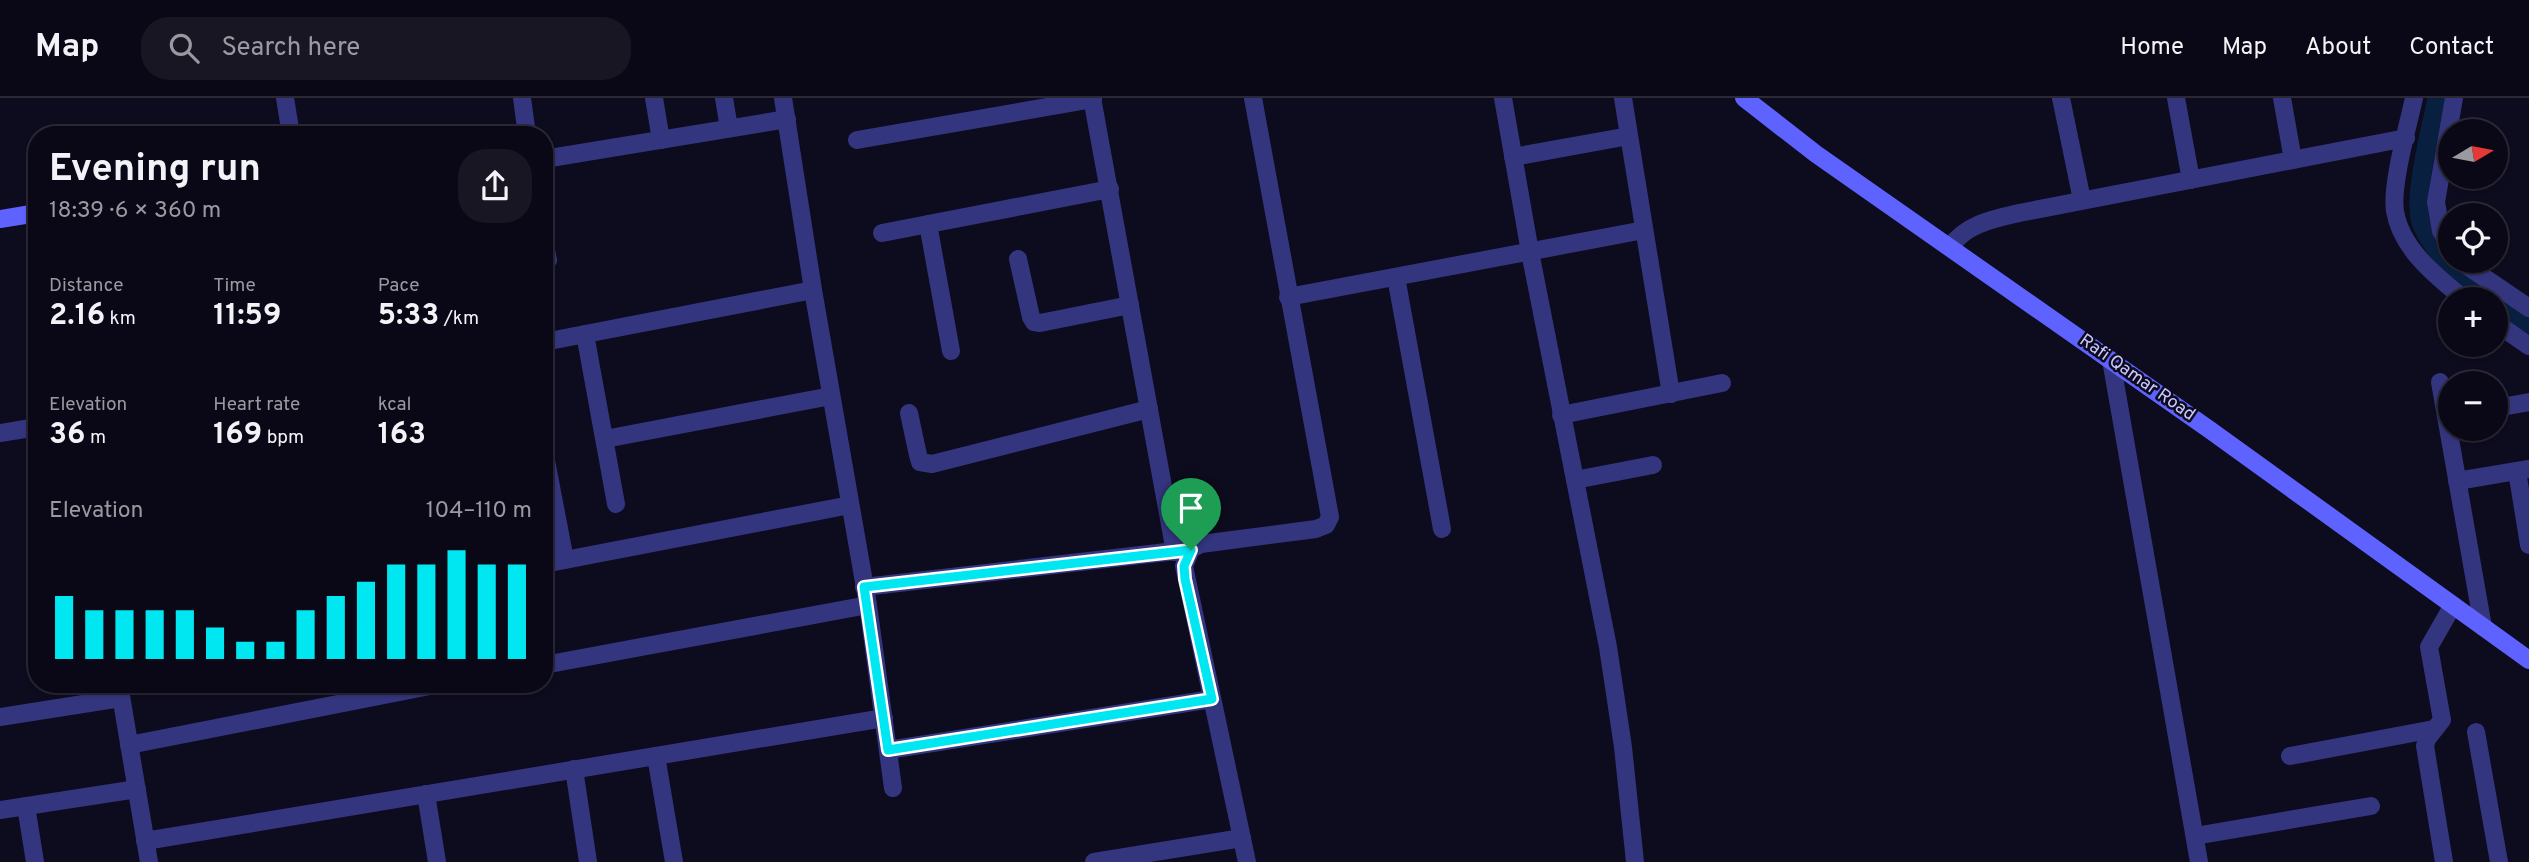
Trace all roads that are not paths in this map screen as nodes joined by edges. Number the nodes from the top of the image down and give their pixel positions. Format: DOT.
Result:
graph roads {
  1 [pos="285,98"];
  2 [pos="522,98"];
  3 [pos="654,98"];
  4 [pos="724,98"];
  5 [pos="783,98"];
  6 [pos="1092,98"];
  7 [pos="1253,98"];
  8 [pos="1503,98"];
  9 [pos="1623,98"];
  10 [pos="1744,98"];
  11 [pos="2061,98"];
  12 [pos="2176,98"];
  13 [pos="2282,98"];
  14 [pos="2414,98"];
  15 [pos="2455,98"];
  16 [pos="787,119"];
  17 [pos="290,126"];
  18 [pos="526,126"];
  19 [pos="729,128"];
  20 [pos="1629,136"];
  21 [pos="2406,138"];
  22 [pos="661,140"];
  23 [pos="857,140"];
  24 [pos="1513,157"];
  25 [pos="553,158"];
  26 [pos="2293,160"];
  27 [pos="2191,180"];
  28 [pos="1110,189"];
  29 [pos="2082,200"];
  30 [pos="28,214"];
  31 [pos="2438,214"];
  32 [pos="0,219"];
  33 [pos="928,224"];
  34 [pos="1644,230"];
  35 [pos="882,233"];
  36 [pos="1950,247"];
  37 [pos="1530,252"];
  38 [pos="1018,259"];
  39 [pos="2478,273"];
  40 [pos="1396,277"];
  41 [pos="2450,287"];
  42 [pos="813,290"];
  43 [pos="1288,297"];
  44 [pos="1130,305"];
  45 [pos="2529,307"];
  46 [pos="2508,331"];
  47 [pos="585,334"];
  48 [pos="553,340"];
  49 [pos="2529,346"];
  50 [pos="951,351"];
  51 [pos="2111,360"];
  52 [pos="1721,383"];
  53 [pos="1671,394"];
  54 [pos="831,396"];
  55 [pos="2529,402"];
  56 [pos="2508,406"];
  57 [pos="1149,409"];
  58 [pos="909,413"];
  59 [pos="1561,415"];
  60 [pos="28,428"];
  61 [pos="0,433"];
  62 [pos="604,439"];
  63 [pos="2451,441"];
  64 [pos="1653,465"];
  65 [pos="2523,470"];
  66 [pos="1575,481"];
  67 [pos="2457,481"];
  68 [pos="553,497"];
  69 [pos="616,504"];
  70 [pos="850,505"];
  71 [pos="1442,529"];
  72 [pos="2529,545"];
  73 [pos="1183,551"];
  74 [pos="565,560"];
  75 [pos="553,562"];
  76 [pos="864,587"];
  77 [pos="868,605"];
  78 [pos="2452,605"];
  79 [pos="2483,626"];
  80 [pos="2529,660"];
  81 [pos="553,662"];
  82 [pos="111,693"];
  83 [pos="120,693"];
  84 [pos="378,693"];
  85 [pos="1212,699"];
  86 [pos="0,717"];
  87 [pos="884,718"];
  88 [pos="2434,729"];
  89 [pos="2476,732"];
  90 [pos="129,745"];
  91 [pos="888,750"];
  92 [pos="656,756"];
  93 [pos="2290,756"];
  94 [pos="574,769"];
  95 [pos="893,788"];
  96 [pos="136,789"];
  97 [pos="426,794"];
  98 [pos="26,806"];
  99 [pos="2371,806"];
  100 [pos="0,810"];
  101 [pos="2195,836"];
  102 [pos="1242,838"];
  103 [pos="145,841"];
  104 [pos="35,862"];
  105 [pos="149,862"];
  106 [pos="437,862"];
  107 [pos="588,862"];
  108 [pos="674,862"];
  109 [pos="1094,862"];
  110 [pos="1247,862"];
  111 [pos="1635,862"];
  112 [pos="2199,862"];
  113 [pos="2444,862"];
  114 [pos="2499,862"];
  1 -- 17 [label="street"];
  2 -- 18 [label="street"];
  3 -- 22 [label="street"];
  4 -- 19 [label="street"];
  5 -- 16 [label="street"];
  6 -- 23 [label="street"];
  6 -- 28 [label="street"];
  7 -- 43 [label="street"];
  8 -- 24 [label="street"];
  9 -- 20 [label="street"];
  10 -- 36 [label="street, Rafi Qamar Road"];
  11 -- 29 [label="street"];
  12 -- 27 [label="street"];
  13 -- 26 [label="street"];
  14 -- 21 [label="street"];
  15 -- 31 [label="street"];
  16 -- 19 [label="street"];
  16 -- 42 [label="street"];
  19 -- 22 [label="street"];
  20 -- 24 [label="street"];
  20 -- 34 [label="street"];
  21 -- 26 [label="street"];
  21 -- 41 [label="street"];
  22 -- 25 [label="street"];
  24 -- 37 [label="street"];
  26 -- 27 [label="street"];
  27 -- 29 [label="street"];
  28 -- 33 [label="street"];
  28 -- 44 [label="street"];
  29 -- 36 [label="street"];
  30 -- 32 [label="street"];
  33 -- 35 [label="street"];
  33 -- 50 [label="street"];
  34 -- 37 [label="street"];
  34 -- 53 [label="street"];
  36 -- 51 [label="street, Rafi Qamar Road"];
  37 -- 40 [label="street"];
  37 -- 59 [label="street"];
  38 -- 44 [label="street"];
  39 -- 45 [label="street"];
  40 -- 43 [label="street"];
  40 -- 71 [label="street"];
  42 -- 47 [label="street"];
  42 -- 54 [label="street"];
  43 -- 73 [label="street"];
  44 -- 57 [label="street"];
  46 -- 49 [label="street"];
  47 -- 48 [label="street"];
  47 -- 62 [label="street"];
  51 -- 78 [label="street, Rafi Qamar Road"];
  51 -- 101 [label="street"];
  52 -- 53 [label="street"];
  53 -- 59 [label="street"];
  54 -- 62 [label="street"];
  54 -- 70 [label="street"];
  55 -- 56 [label="street"];
  57 -- 58 [label="street"];
  57 -- 73 [label="street"];
  59 -- 66 [label="street"];
  60 -- 61 [label="street"];
  62 -- 69 [label="street"];
  63 -- 67 [label="street"];
  64 -- 66 [label="street"];
  65 -- 67 [label="street"];
  65 -- 72 [label="street"];
  66 -- 111 [label="street"];
  67 -- 79 [label="street"];
  68 -- 74 [label="street"];
  70 -- 74 [label="street"];
  70 -- 76 [label="street"];
  73 -- 76 [label="street"];
  73 -- 85 [label="street"];
  74 -- 75 [label="street"];
  76 -- 77 [label="street"];
  77 -- 81 [label="street"];
  77 -- 87 [label="street"];
  78 -- 79 [label="street, Rafi Qamar Road"];
  78 -- 88 [label="street"];
  79 -- 80 [label="street, Rafi Qamar Road"];
  82 -- 86 [label="street"];
  83 -- 90 [label="street"];
  84 -- 90 [label="street"];
  85 -- 91 [label="street"];
  85 -- 102 [label="street"];
  87 -- 91 [label="street"];
  87 -- 92 [label="street"];
  88 -- 93 [label="street"];
  88 -- 113 [label="street"];
  89 -- 114 [label="street"];
  90 -- 96 [label="street"];
  91 -- 95 [label="street"];
  92 -- 94 [label="street"];
  92 -- 108 [label="street"];
  94 -- 97 [label="street"];
  94 -- 107 [label="street"];
  96 -- 98 [label="street"];
  96 -- 103 [label="street"];
  97 -- 103 [label="street"];
  97 -- 106 [label="street"];
  98 -- 100 [label="street"];
  98 -- 104 [label="street"];
  99 -- 101 [label="street"];
  101 -- 112 [label="street"];
  102 -- 109 [label="street"];
  102 -- 110 [label="street"];
  103 -- 105 [label="street"];
}
